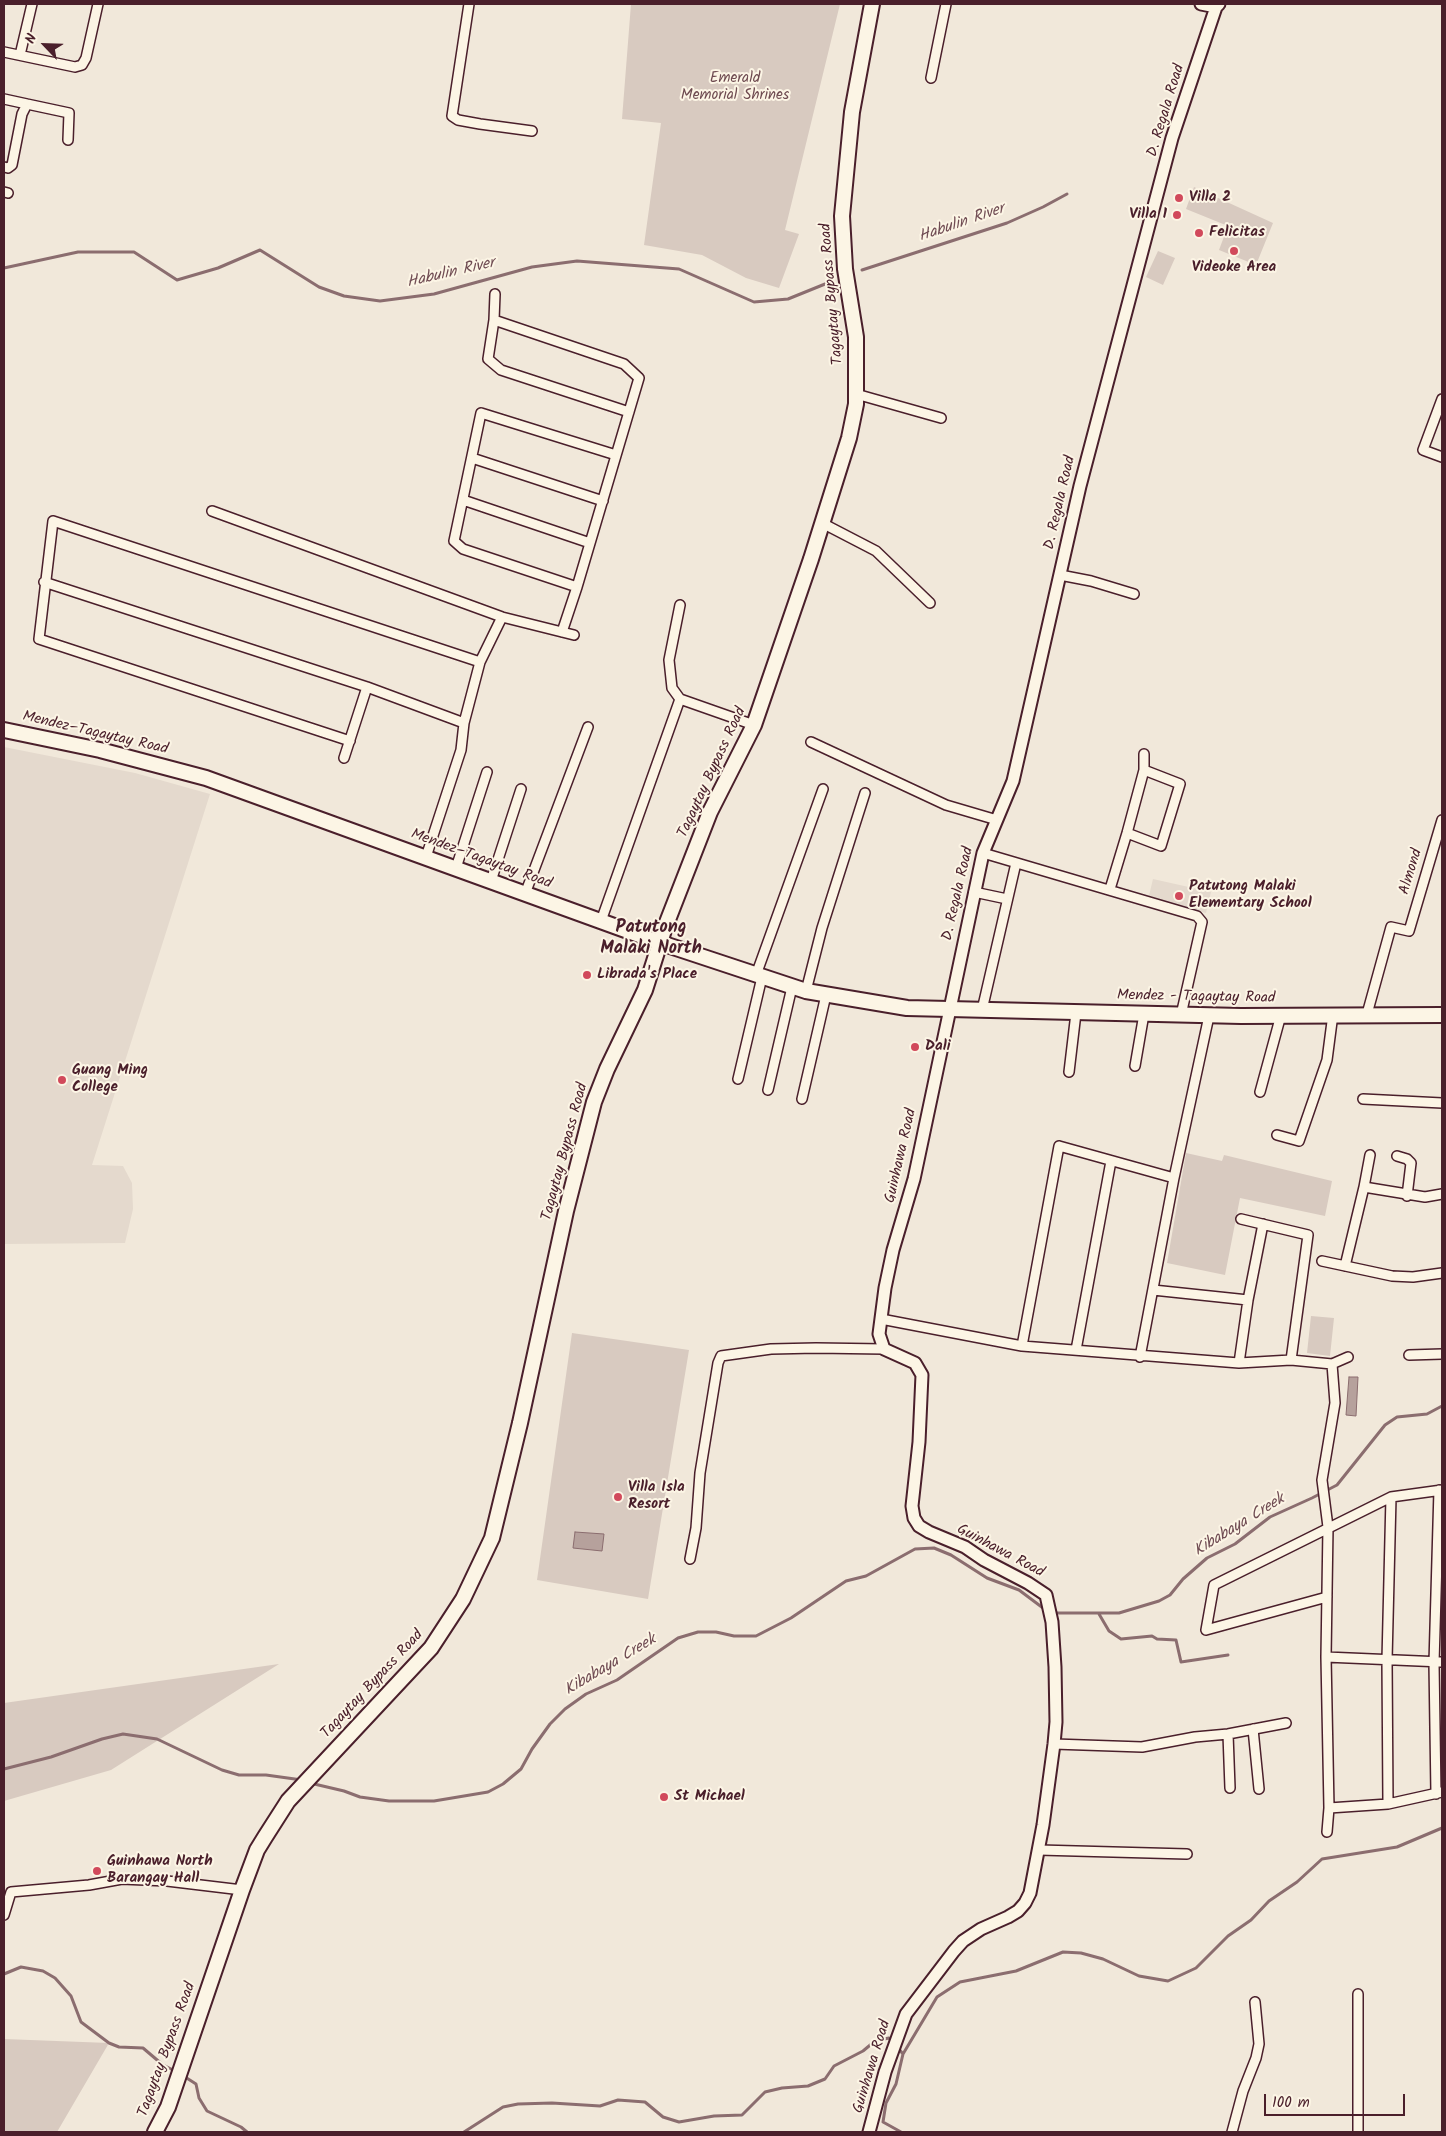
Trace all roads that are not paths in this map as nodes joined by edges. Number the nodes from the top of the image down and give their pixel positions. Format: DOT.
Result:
graph roads {
  1 [pos="32,4"];
  2 [pos="98,4"];
  3 [pos="469,4"];
  4 [pos="872,4"];
  5 [pos="946,4"];
  6 [pos="1201,4"];
  7 [pos="1218,5"];
  8 [pos="4,52"];
  9 [pos="20,55"];
  10 [pos="931,78"];
  11 [pos="4,99"];
  12 [pos="27,104"];
  13 [pos="532,131"];
  14 [pos="68,140"];
  15 [pos="4,168"];
  16 [pos="495,294"];
  17 [pos="494,320"];
  18 [pos="856,394"];
  19 [pos="1442,399"];
  20 [pos="629,412"];
  21 [pos="941,418"];
  22 [pos="616,455"];
  23 [pos="1442,457"];
  24 [pos="472,458"];
  25 [pos="463,500"];
  26 [pos="602,501"];
  27 [pos="212,511"];
  28 [pos="822,523"];
  29 [pos="590,543"];
  30 [pos="1060,575"];
  31 [pos="44,582"];
  32 [pos="577,587"];
  33 [pos="1134,594"];
  34 [pos="930,603"];
  35 [pos="680,605"];
  36 [pos="502,617"];
  37 [pos="562,632"];
  38 [pos="574,635"];
  39 [pos="480,662"];
  40 [pos="367,687"];
  41 [pos="680,699"];
  42 [pos="464,723"];
  43 [pos="754,725"];
  44 [pos="588,727"];
  45 [pos="4,730"];
  46 [pos="350,741"];
  47 [pos="811,742"];
  48 [pos="1144,754"];
  49 [pos="344,758"];
  50 [pos="1144,770"];
  51 [pos="487,772"];
  52 [pos="521,789"];
  53 [pos="823,789"];
  54 [pos="865,793"];
  55 [pos="997,820"];
  56 [pos="1442,820"];
  57 [pos="1127,833"];
  58 [pos="983,853"];
  59 [pos="426,857"];
  60 [pos="1016,863"];
  61 [pos="456,868"];
  62 [pos="492,881"];
  63 [pos="1110,889"];
  64 [pos="974,892"];
  65 [pos="525,894"];
  66 [pos="1007,899"];
  67 [pos="601,921"];
  68 [pos="661,943"];
  69 [pos="759,976"];
  70 [pos="792,987"];
  71 [pos="806,991"];
  72 [pos="826,995"];
  73 [pos="949,1009"];
  74 [pos="982,1010"];
  75 [pos="1076,1013"];
  76 [pos="1144,1014"];
  77 [pos="1333,1014"];
  78 [pos="1367,1014"];
  79 [pos="1442,1014"];
  80 [pos="1181,1015"];
  81 [pos="1281,1015"];
  82 [pos="1209,1016"];
  83 [pos="1135,1066"];
  84 [pos="1069,1072"];
  85 [pos="738,1080"];
  86 [pos="768,1090"];
  87 [pos="1260,1092"];
  88 [pos="802,1099"];
  89 [pos="1363,1099"];
  90 [pos="1442,1103"];
  91 [pos="1277,1136"];
  92 [pos="1370,1155"];
  93 [pos="1397,1156"];
  94 [pos="1111,1161"];
  95 [pos="1174,1178"];
  96 [pos="1364,1187"];
  97 [pos="1442,1194"];
  98 [pos="1407,1196"];
  99 [pos="1241,1219"];
  100 [pos="1263,1224"];
  101 [pos="1322,1261"];
  102 [pos="1345,1266"];
  103 [pos="1442,1273"];
  104 [pos="1153,1290"];
  105 [pos="1248,1300"];
  106 [pos="881,1319"];
  107 [pos="1022,1346"];
  108 [pos="884,1349"];
  109 [pos="1076,1350"];
  110 [pos="1442,1354"];
  111 [pos="1409,1355"];
  112 [pos="1140,1356"];
  113 [pos="1348,1357"];
  114 [pos="1291,1360"];
  115 [pos="1239,1363"];
  116 [pos="1332,1364"];
  117 [pos="1441,1490"];
  118 [pos="1391,1497"];
  119 [pos="1328,1527"];
  120 [pos="690,1559"];
  121 [pos="1327,1597"];
  122 [pos="1326,1657"];
  123 [pos="1388,1660"];
  124 [pos="1438,1662"];
  125 [pos="1286,1723"];
  126 [pos="1253,1729"];
  127 [pos="1228,1734"];
  128 [pos="1054,1744"];
  129 [pos="1230,1788"];
  130 [pos="1258,1790"];
  131 [pos="1439,1793"];
  132 [pos="1388,1804"];
  133 [pos="1329,1808"];
  134 [pos="1327,1832"];
  135 [pos="1039,1850"];
  136 [pos="1187,1854"];
  137 [pos="242,1890"];
  138 [pos="8,1892"];
  139 [pos="4,1915"];
  140 [pos="1358,1994"];
  141 [pos="1255,2002"];
  142 [pos="155,2132"];
  143 [pos="869,2132"];
  144 [pos="1232,2132"];
  145 [pos="1358,2132"];
  1 -- 9 [label="street"];
  2 -- 9 [label="street"];
  3 -- 13 [label="street"];
  4 -- 18 [label="main road, Tagaytay Bypass Road"];
  5 -- 10 [label="street"];
  6 -- 7 [label="street"];
  7 -- 30 [label="street, D. Regala Road"];
  8 -- 9 [label="street"];
  11 -- 12 [label="street"];
  12 -- 14 [label="street"];
  12 -- 15 [label="street"];
  16 -- 17 [label="street"];
  17 -- 20 [label="street"];
  17 -- 20 [label="street"];
  18 -- 21 [label="street"];
  18 -- 28 [label="main road, Tagaytay Bypass Road"];
  19 -- 23 [label="street"];
  20 -- 22 [label="street"];
  22 -- 24 [label="street"];
  22 -- 26 [label="street"];
  24 -- 25 [label="street"];
  24 -- 26 [label="street"];
  25 -- 29 [label="street"];
  25 -- 32 [label="street"];
  26 -- 29 [label="street"];
  27 -- 36 [label="street"];
  28 -- 34 [label="street"];
  28 -- 43 [label="main road, Tagaytay Bypass Road"];
  29 -- 32 [label="street"];
  30 -- 33 [label="street"];
  30 -- 55 [label="street, D. Regala Road"];
  31 -- 39 [label="street"];
  31 -- 40 [label="street"];
  31 -- 46 [label="street"];
  32 -- 37 [label="street"];
  35 -- 41 [label="street"];
  36 -- 37 [label="street"];
  36 -- 39 [label="street"];
  37 -- 38 [label="street"];
  39 -- 42 [label="street"];
  40 -- 42 [label="street"];
  40 -- 46 [label="street"];
  41 -- 43 [label="street"];
  41 -- 67 [label="street"];
  42 -- 59 [label="street"];
  43 -- 68 [label="main road, Tagaytay Bypass Road"];
  44 -- 65 [label="street"];
  45 -- 59 [label="main road, Mendez–Tagaytay Road"];
  46 -- 49 [label="street"];
  47 -- 55 [label="street"];
  48 -- 50 [label="street"];
  50 -- 57 [label="street"];
  50 -- 57 [label="street"];
  51 -- 61 [label="street"];
  52 -- 62 [label="street"];
  53 -- 69 [label="street"];
  54 -- 71 [label="street"];
  55 -- 58 [label="street, D. Regala Road"];
  56 -- 78 [label="street, Almond"];
  57 -- 63 [label="street"];
  58 -- 60 [label="street"];
  58 -- 64 [label="street, D. Regala Road"];
  59 -- 61 [label="main road, Mendez–Tagaytay Road"];
  60 -- 63 [label="street"];
  60 -- 66 [label="street"];
  61 -- 62 [label="main road, Mendez–Tagaytay Road"];
  62 -- 65 [label="main road, Mendez–Tagaytay Road"];
  63 -- 80 [label="street"];
  64 -- 66 [label="street"];
  64 -- 73 [label="street, D. Regala Road"];
  65 -- 67 [label="main road, Mendez–Tagaytay Road"];
  66 -- 74 [label="street"];
  67 -- 68 [label="main road, Mendez–Tagaytay Road"];
  68 -- 69 [label="main road, Mendez–Tagaytay Road"];
  68 -- 137 [label="main road, Tagaytay Bypass Road"];
  69 -- 70 [label="main road, Mendez–Tagaytay Road"];
  69 -- 85 [label="street"];
  70 -- 71 [label="main road, Mendez–Tagaytay Road"];
  70 -- 86 [label="street"];
  71 -- 72 [label="main road, Mendez–Tagaytay Road"];
  72 -- 73 [label="main road, Mendez–Tagaytay Road"];
  72 -- 88 [label="street"];
  73 -- 74 [label="main road, Mendez - Tagaytay Road"];
  73 -- 106 [label="street, Guinhawa Road"];
  74 -- 75 [label="main road, Mendez - Tagaytay Road"];
  75 -- 76 [label="main road, Mendez - Tagaytay Road"];
  75 -- 84 [label="street"];
  76 -- 80 [label="main road, Mendez - Tagaytay Road"];
  76 -- 83 [label="street"];
  77 -- 78 [label="main road, Mendez - Tagaytay Road"];
  77 -- 81 [label="main road, Mendez - Tagaytay Road"];
  77 -- 91 [label="street"];
  78 -- 79 [label="main road, Mendez - Tagaytay Road"];
  80 -- 82 [label="main road, Mendez - Tagaytay Road"];
  81 -- 82 [label="main road, Mendez - Tagaytay Road"];
  81 -- 87 [label="street"];
  82 -- 95 [label="street"];
  89 -- 90 [label="street"];
  92 -- 96 [label="street"];
  93 -- 98 [label="street"];
  94 -- 95 [label="street"];
  94 -- 107 [label="street"];
  94 -- 109 [label="street"];
  95 -- 104 [label="street"];
  96 -- 98 [label="street"];
  96 -- 102 [label="street"];
  97 -- 98 [label="street"];
  99 -- 100 [label="street"];
  100 -- 105 [label="street"];
  100 -- 114 [label="street"];
  101 -- 102 [label="street"];
  102 -- 103 [label="street"];
  104 -- 105 [label="street"];
  104 -- 112 [label="street"];
  105 -- 115 [label="street"];
  106 -- 107 [label="street"];
  106 -- 108 [label="street, Guinhawa Road"];
  107 -- 109 [label="street"];
  108 -- 120 [label="street"];
  108 -- 128 [label="street, Guinhawa Road"];
  109 -- 112 [label="street"];
  110 -- 111 [label="street"];
  112 -- 115 [label="street"];
  113 -- 116 [label="street"];
  114 -- 115 [label="street"];
  114 -- 116 [label="street"];
  116 -- 119 [label="street"];
  117 -- 118 [label="street"];
  117 -- 124 [label="street"];
  118 -- 119 [label="street"];
  118 -- 123 [label="street"];
  119 -- 121 [label="street"];
  119 -- 121 [label="street"];
  121 -- 122 [label="street"];
  122 -- 123 [label="street"];
  122 -- 133 [label="street"];
  123 -- 124 [label="street"];
  123 -- 132 [label="street"];
  124 -- 131 [label="street"];
  125 -- 126 [label="street"];
  126 -- 127 [label="street"];
  126 -- 130 [label="street"];
  127 -- 128 [label="street"];
  127 -- 129 [label="street"];
  128 -- 135 [label="street, Guinhawa Road"];
  131 -- 132 [label="street"];
  132 -- 133 [label="street"];
  133 -- 134 [label="street"];
  135 -- 136 [label="street"];
  135 -- 143 [label="street, Guinhawa Road"];
  137 -- 138 [label="street"];
  137 -- 142 [label="main road, Tagaytay Bypass Road"];
  138 -- 139 [label="street"];
  140 -- 145 [label="street"];
  141 -- 144 [label="street"];
}
